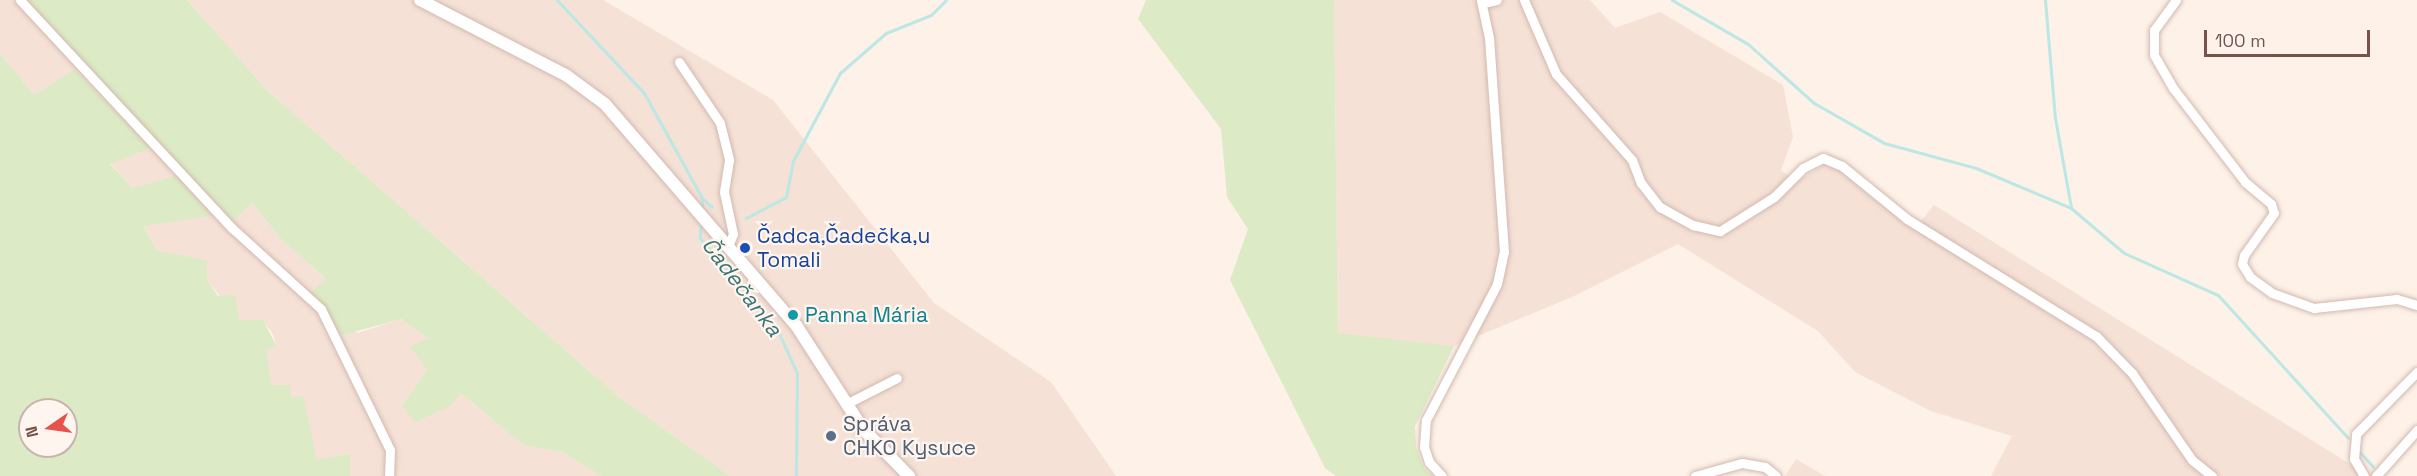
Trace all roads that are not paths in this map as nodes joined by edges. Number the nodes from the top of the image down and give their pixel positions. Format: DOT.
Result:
graph roads {
  1 [pos="20,0"];
  2 [pos="420,0"];
  3 [pos="1497,0"];
  4 [pos="1524,0"];
  5 [pos="2176,0"];
  6 [pos="1482,1"];
  7 [pos="679,62"];
  8 [pos="728,246"];
  9 [pos="2417,305"];
  10 [pos="2417,372"];
  11 [pos="897,378"];
  12 [pos="846,404"];
  13 [pos="2417,430"];
  14 [pos="389,476"];
  15 [pos="909,476"];
  16 [pos="1442,476"];
  17 [pos="1695,476"];
  18 [pos="1776,476"];
  19 [pos="2212,476"];
  20 [pos="2364,476"];
  21 [pos="2376,476"];
  1 -- 14 [label="street"];
  2 -- 8 [label="street"];
  3 -- 6 [label="street"];
  4 -- 19 [label="street"];
  5 -- 9 [label="street"];
  6 -- 16 [label="street"];
  7 -- 8 [label="street"];
  8 -- 12 [label="street"];
  10 -- 20 [label="street"];
  11 -- 12 [label="street"];
  12 -- 15 [label="street"];
  13 -- 21 [label="street"];
  17 -- 18 [label="street"];
}
